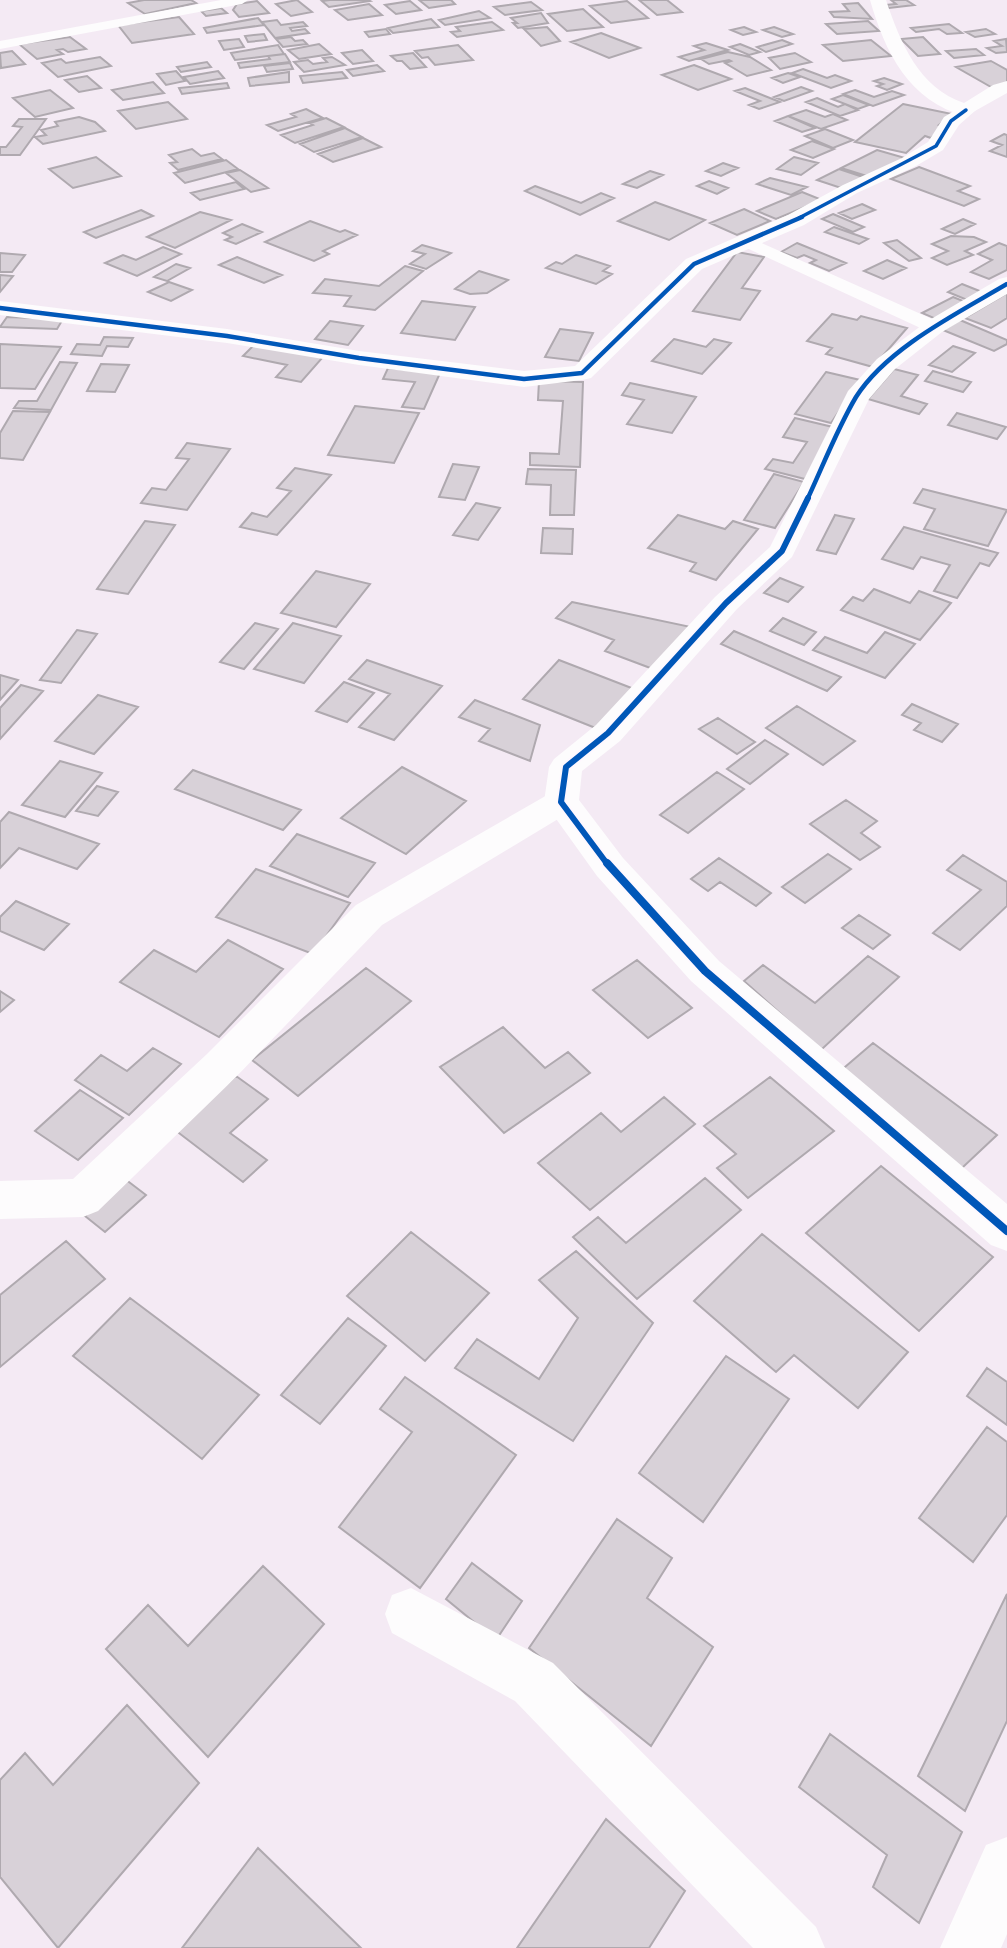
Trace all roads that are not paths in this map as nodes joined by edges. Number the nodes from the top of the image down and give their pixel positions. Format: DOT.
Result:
graph roads {
  1 [pos="242,0"];
  2 [pos="878,0"];
  3 [pos="0,45"];
  4 [pos="1007,88"];
  5 [pos="966,110"];
  6 [pos="746,241"];
  7 [pos="1007,284"];
  8 [pos="0,308"];
  9 [pos="934,327"];
  10 [pos="561,802"];
  11 [pos="0,1200"];
  12 [pos="1007,1231"];
  13 [pos="411,1614"];
  14 [pos="1007,1866"];
  15 [pos="795,1948"];
  16 [pos="970,1948"];
  1 -- 3 [label="lane"];
  2 -- 5 [label="street"];
  4 -- 5 [label="street"];
  5 -- 6 [label="street"];
  6 -- 8 [label="street"];
  6 -- 9 [label="lane"];
  7 -- 9 [label="street"];
  9 -- 10 [label="street"];
  10 -- 11 [label="street"];
  10 -- 12 [label="street"];
  13 -- 15 [label="street"];
  14 -- 16 [label="street"];
}
